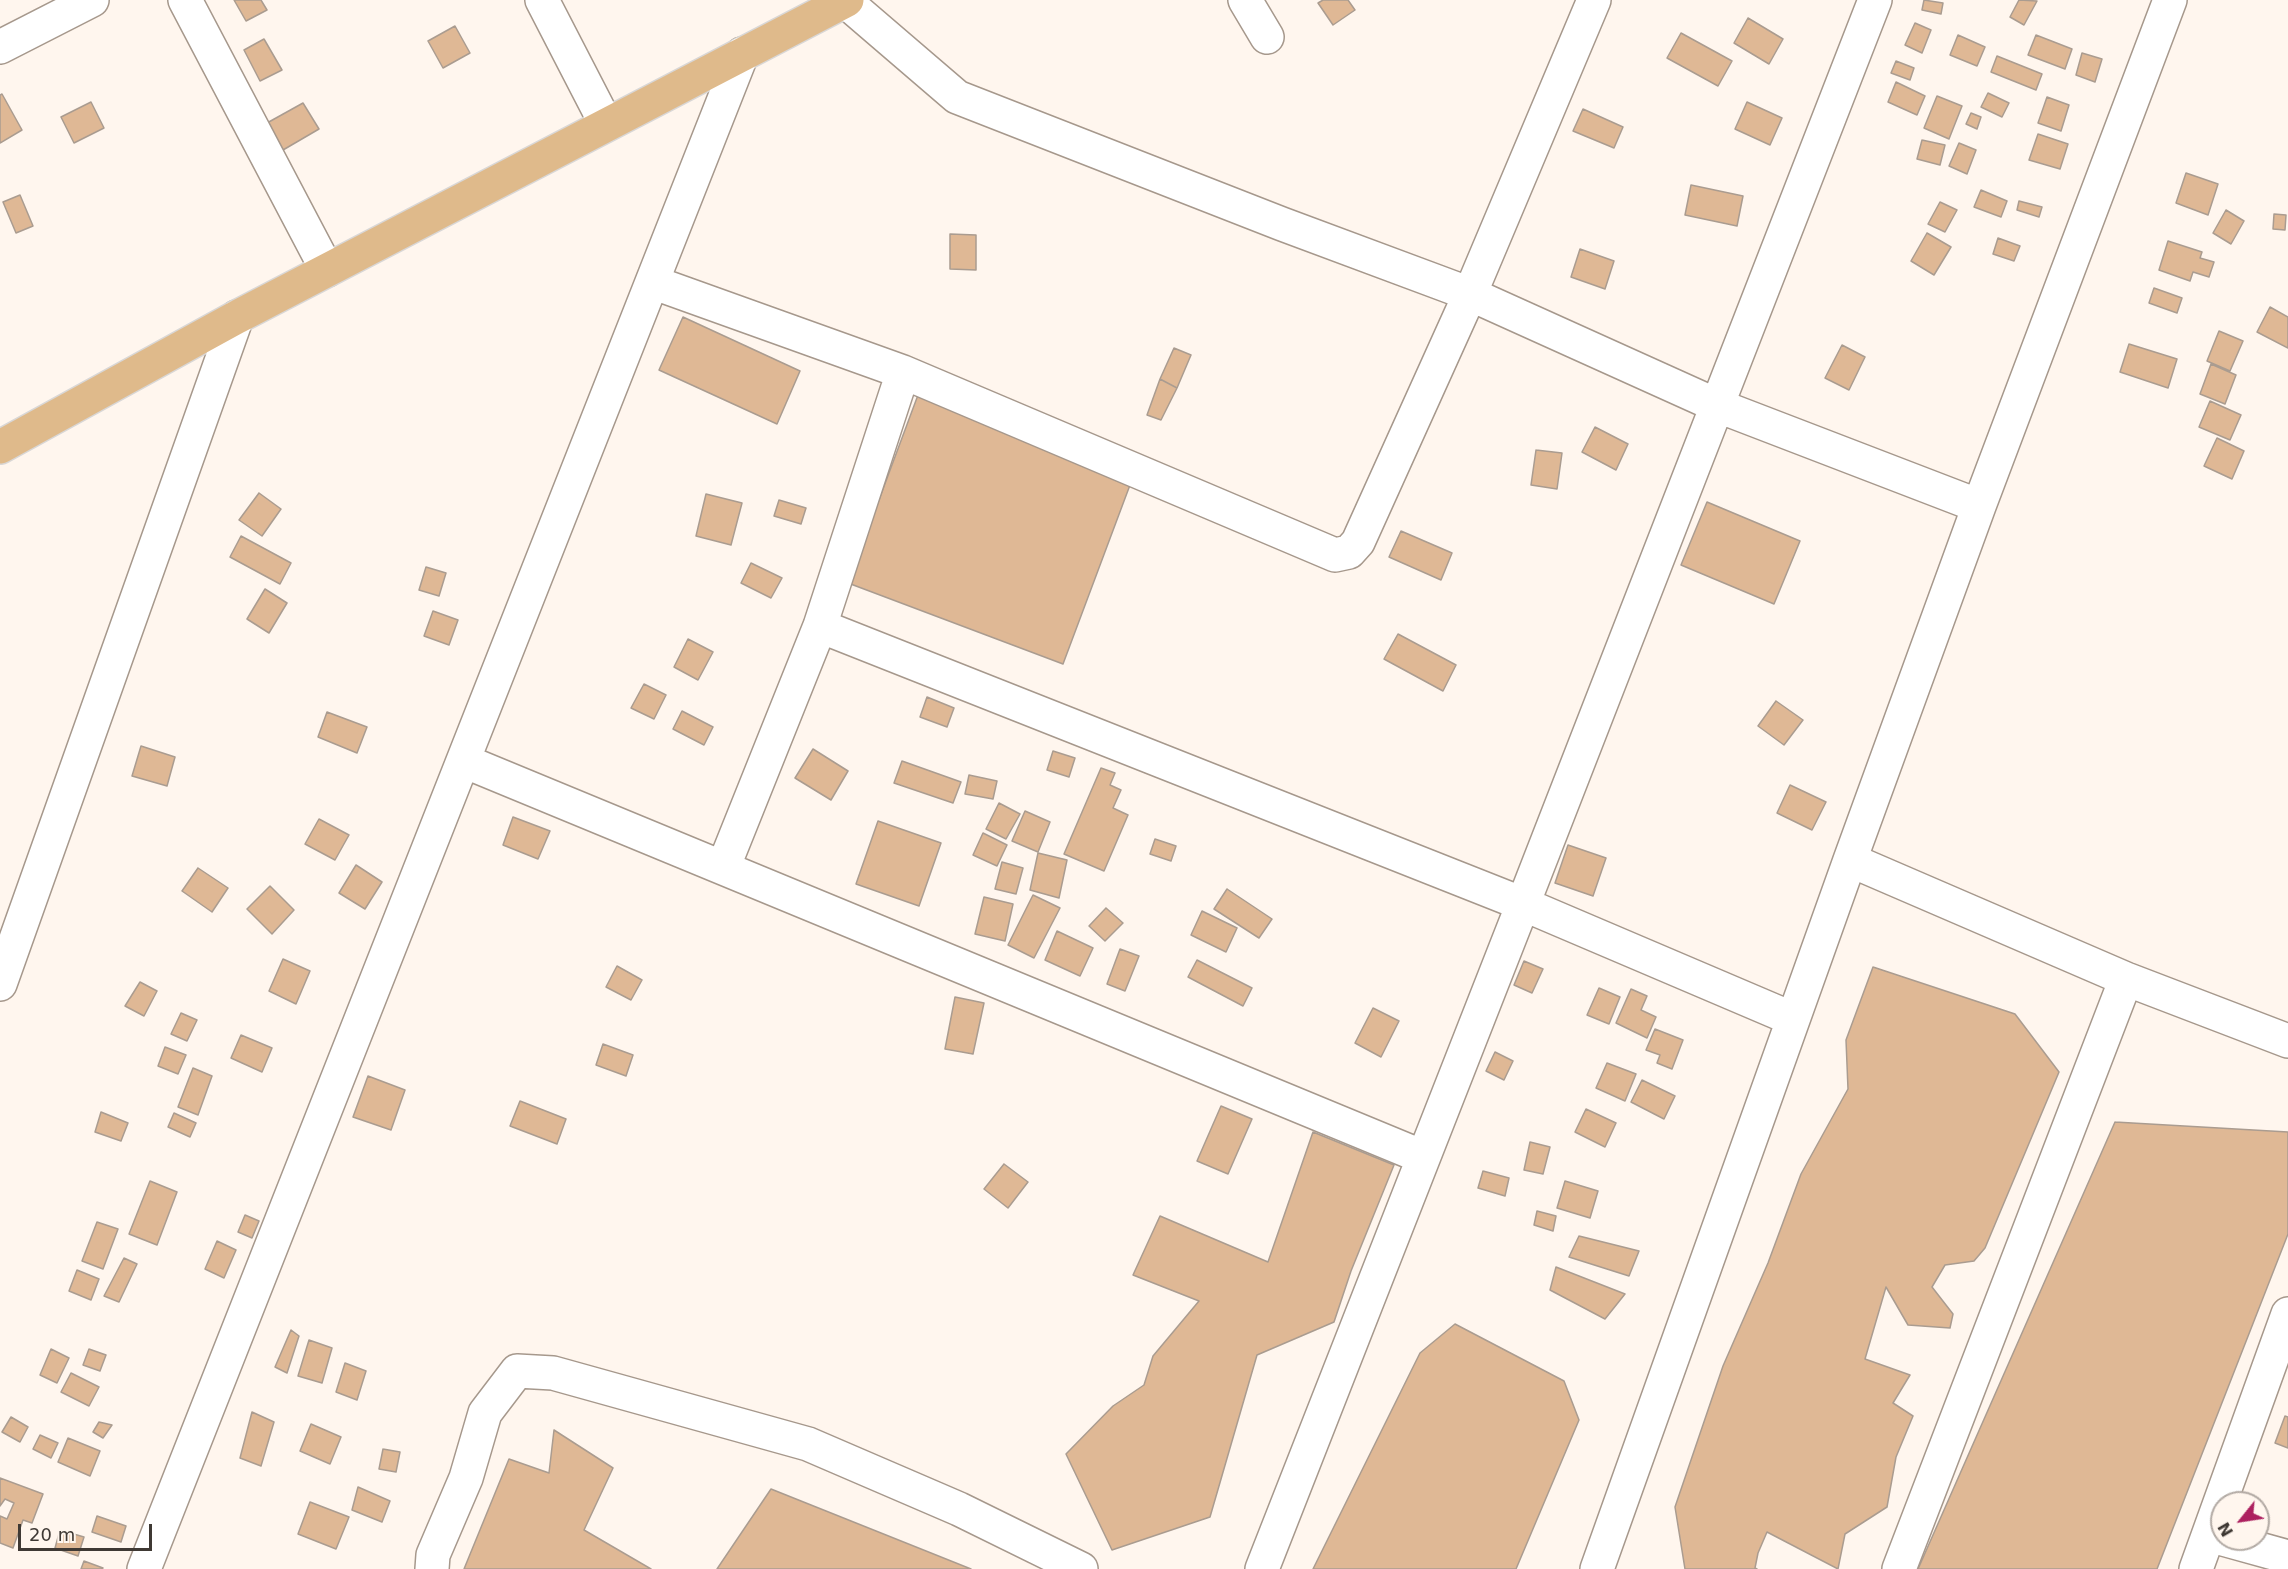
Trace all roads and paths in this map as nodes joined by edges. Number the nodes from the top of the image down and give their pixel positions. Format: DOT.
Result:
graph roads {
  1 [pos="92,0"];
  2 [pos="185,0"];
  3 [pos="542,0"];
  4 [pos="845,0"];
  5 [pos="1245,0"];
  6 [pos="1594,0"];
  7 [pos="1875,0"];
  8 [pos="2170,0"];
  9 [pos="1268,37"];
  10 [pos="0,47"];
  11 [pos="742,54"];
  12 [pos="606,124"];
  13 [pos="327,270"];
  14 [pos="652,282"];
  15 [pos="1470,294"];
  16 [pos="237,317"];
  17 [pos="903,372"];
  18 [pos="1716,405"];
  19 [pos="0,447"];
  20 [pos="1979,506"];
  21 [pos="820,626"];
  22 [pos="464,760"];
  23 [pos="1850,860"];
  24 [pos="723,868"];
  25 [pos="1523,904"];
  26 [pos="2126,979"];
  27 [pos="0,984"];
  28 [pos="1793,1020"];
  29 [pos="2288,1041"];
  30 [pos="1423,1157"];
  31 [pos="2288,1314"];
  32 [pos="2232,1491"];
  33 [pos="2210,1548"];
  34 [pos="2267,1551"];
  35 [pos="2288,1557"];
  36 [pos="144,1569"];
  37 [pos="432,1569"];
  38 [pos="1081,1569"];
  39 [pos="1262,1569"];
  40 [pos="1597,1569"];
  41 [pos="1899,1569"];
  42 [pos="2196,1569"];
  1 -- 10 [label="street"];
  2 -- 13 [label="street"];
  3 -- 12 [label="street"];
  4 -- 11 [label="main road"];
  4 -- 15 [label="street"];
  5 -- 9 [label="street"];
  6 -- 15 [label="street"];
  7 -- 18 [label="street"];
  8 -- 20 [label="street"];
  11 -- 12 [label="main road"];
  11 -- 14 [label="street"];
  12 -- 13 [label="main road"];
  13 -- 16 [label="main road"];
  14 -- 17 [label="street"];
  14 -- 22 [label="street"];
  15 -- 17 [label="street"];
  15 -- 18 [label="street"];
  16 -- 19 [label="main road"];
  16 -- 27 [label="street"];
  17 -- 21 [label="street"];
  18 -- 20 [label="street"];
  18 -- 25 [label="street"];
  20 -- 23 [label="street"];
  21 -- 24 [label="street"];
  21 -- 25 [label="street"];
  22 -- 24 [label="street"];
  22 -- 36 [label="street"];
  23 -- 26 [label="street"];
  23 -- 28 [label="street"];
  24 -- 30 [label="street"];
  25 -- 28 [label="street"];
  25 -- 30 [label="street"];
  26 -- 29 [label="street"];
  26 -- 41 [label="street"];
  28 -- 40 [label="street"];
  30 -- 39 [label="street"];
  31 -- 32 [label="street"];
  33 -- 42 [label="street"];
  34 -- 35 [label="street"];
  37 -- 38 [label="street"];
}
